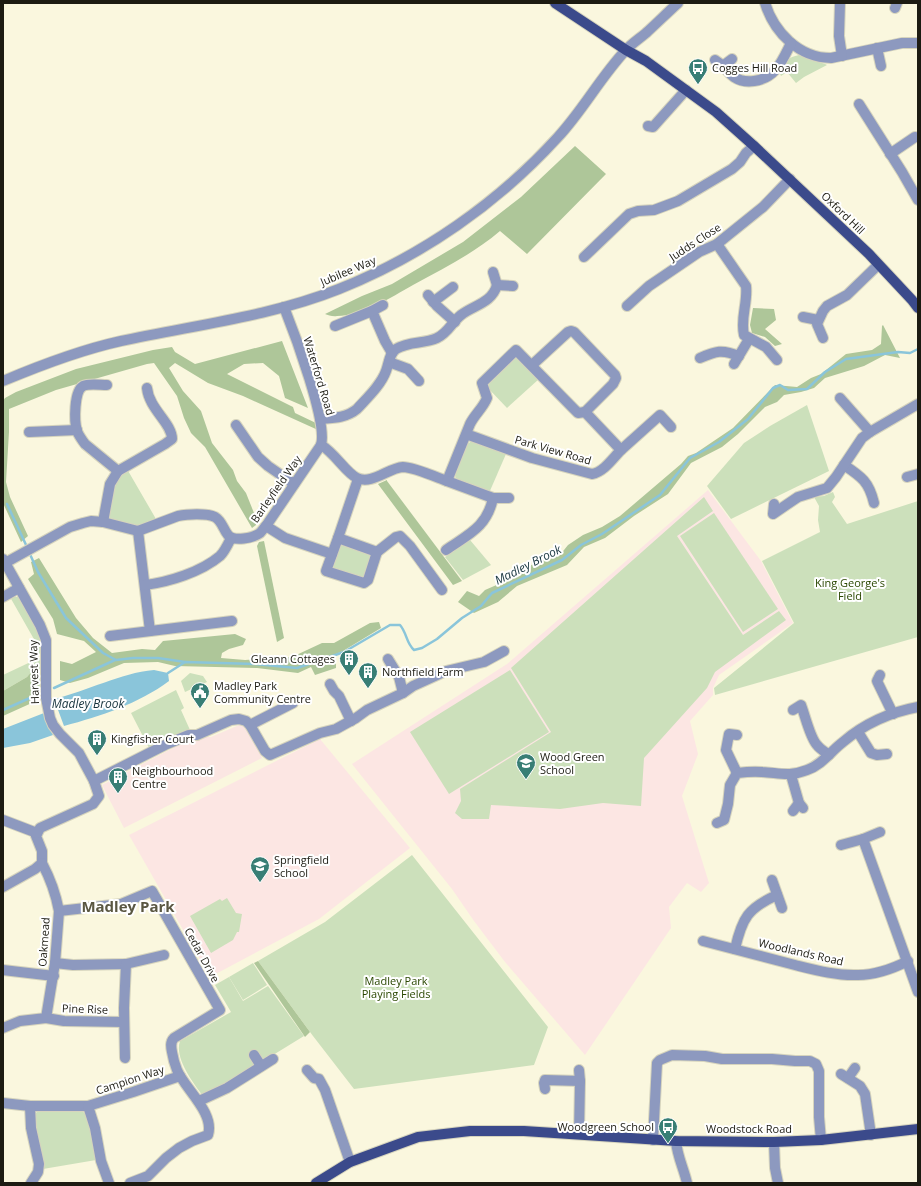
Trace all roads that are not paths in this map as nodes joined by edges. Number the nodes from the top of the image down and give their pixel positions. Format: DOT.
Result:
graph roads {
  1 [pos="555,3"];
  2 [pos="678,3"];
  3 [pos="765,3"];
  4 [pos="840,3"];
  5 [pos="791,43"];
  6 [pos="918,43"];
  7 [pos="877,48"];
  8 [pos="626,50"];
  9 [pos="842,56"];
  10 [pos="724,61"];
  11 [pos="881,66"];
  12 [pos="686,90"];
  13 [pos="859,104"];
  14 [pos="648,126"];
  15 [pos="915,137"];
  16 [pos="754,146"];
  17 [pos="890,154"];
  18 [pos="790,179"];
  19 [pos="918,200"];
  20 [pos="717,244"];
  21 [pos="584,257"];
  22 [pos="878,265"];
  23 [pos="493,272"];
  24 [pos="497,285"];
  25 [pos="513,286"];
  26 [pos="453,287"];
  27 [pos="916,301"];
  28 [pos="382,304"];
  29 [pos="627,306"];
  30 [pos="284,307"];
  31 [pos="372,311"];
  32 [pos="803,317"];
  33 [pos="818,320"];
  34 [pos="455,322"];
  35 [pos="336,326"];
  36 [pos="823,338"];
  37 [pos="749,339"];
  38 [pos="391,358"];
  39 [pos="700,358"];
  40 [pos="777,360"];
  41 [pos="532,365"];
  42 [pos="3,381"];
  43 [pos="420,381"];
  44 [pos="107,385"];
  45 [pos="147,388"];
  46 [pos="840,398"];
  47 [pos="918,404"];
  48 [pos="584,412"];
  49 [pos="320,419"];
  50 [pos="236,425"];
  51 [pos="671,427"];
  52 [pos="77,430"];
  53 [pos="29,432"];
  54 [pos="870,432"];
  55 [pos="466,434"];
  56 [pos="321,445"];
  57 [pos="621,450"];
  58 [pos="844,465"];
  59 [pos="118,471"];
  60 [pos="918,474"];
  61 [pos="907,478"];
  62 [pos="358,479"];
  63 [pos="447,481"];
  64 [pos="294,484"];
  65 [pos="493,498"];
  66 [pos="509,498"];
  67 [pos="874,503"];
  68 [pos="774,504"];
  69 [pos="103,522"];
  70 [pos="266,526"];
  71 [pos="138,531"];
  72 [pos="231,538"];
  73 [pos="338,538"];
  74 [pos="446,550"];
  75 [pos="377,552"];
  76 [pos="332,554"];
  77 [pos="4,561"];
  78 [pos="145,585"];
  79 [pos="19,588"];
  80 [pos="442,590"];
  81 [pos="3,597"];
  82 [pos="232,621"];
  83 [pos="150,631"];
  84 [pos="110,636"];
  85 [pos="504,651"];
  86 [pos="388,660"];
  87 [pos="875,679"];
  88 [pos="330,684"];
  89 [pos="404,693"];
  90 [pos="293,703"];
  91 [pos="918,707"];
  92 [pos="793,710"];
  93 [pos="893,714"];
  94 [pos="352,721"];
  95 [pos="250,725"];
  96 [pos="730,732"];
  97 [pos="858,732"];
  98 [pos="887,754"];
  99 [pos="830,755"];
  100 [pos="737,772"];
  101 [pos="791,775"];
  102 [pos="94,782"];
  103 [pos="798,807"];
  104 [pos="3,820"];
  105 [pos="724,822"];
  106 [pos="880,832"];
  107 [pos="37,833"];
  108 [pos="863,839"];
  109 [pos="841,845"];
  110 [pos="42,863"];
  111 [pos="772,880"];
  112 [pos="3,887"];
  113 [pos="777,895"];
  114 [pos="782,908"];
  115 [pos="59,911"];
  116 [pos="703,941"];
  117 [pos="735,949"];
  118 [pos="164,955"];
  119 [pos="908,961"];
  120 [pos="56,963"];
  121 [pos="126,964"];
  122 [pos="3,970"];
  123 [pos="54,976"];
  124 [pos="918,992"];
  125 [pos="42,1018"];
  126 [pos="124,1022"];
  127 [pos="3,1028"];
  128 [pos="254,1055"];
  129 [pos="125,1058"];
  130 [pos="273,1059"];
  131 [pos="261,1066"];
  132 [pos="855,1068"];
  133 [pos="307,1070"];
  134 [pos="180,1076"];
  135 [pos="545,1089"];
  136 [pos="199,1101"];
  137 [pos="3,1103"];
  138 [pos="30,1106"];
  139 [pos="88,1106"];
  140 [pos="918,1129"];
  141 [pos="580,1134"];
  142 [pos="871,1135"];
  143 [pos="653,1140"];
  144 [pos="821,1140"];
  145 [pos="676,1141"];
  146 [pos="774,1142"];
  147 [pos="350,1162"];
  148 [pos="31,1183"];
  149 [pos="110,1183"];
  150 [pos="130,1183"];
  151 [pos="316,1183"];
  152 [pos="687,1183"];
  153 [pos="778,1183"];
  1 -- 8 [label="main road, Oxford Hill"];
  2 -- 8 [label="street"];
  3 -- 5 [label="street"];
  4 -- 9 [label="street"];
  5 -- 9 [label="street"];
  5 -- 10 [label="street"];
  6 -- 7 [label="street"];
  7 -- 9 [label="street"];
  7 -- 11 [label="street"];
  8 -- 12 [label="main road, Oxford Hill"];
  8 -- 30 [label="street, Jubilee Way"];
  12 -- 14 [label="street"];
  12 -- 16 [label="main road, Oxford Hill"];
  13 -- 17 [label="street"];
  15 -- 17 [label="street"];
  16 -- 18 [label="main road, Oxford Hill"];
  16 -- 21 [label="street"];
  17 -- 19 [label="street"];
  18 -- 20 [label="street, Judds Close"];
  18 -- 22 [label="main road, Oxford Hill"];
  20 -- 29 [label="street, Judds Close"];
  20 -- 37 [label="street"];
  22 -- 27 [label="main road, Oxford Hill"];
  22 -- 33 [label="street"];
  23 -- 24 [label="street"];
  24 -- 25 [label="street"];
  24 -- 34 [label="street"];
  26 -- 34 [label="street"];
  28 -- 31 [label="street"];
  30 -- 42 [label="street, Jubilee Way"];
  30 -- 49 [label="street, Waterford Road"];
  31 -- 35 [label="street"];
  31 -- 38 [label="street"];
  32 -- 33 [label="street"];
  33 -- 36 [label="street"];
  34 -- 38 [label="street"];
  37 -- 39 [label="street"];
  37 -- 40 [label="street"];
  38 -- 43 [label="street"];
  38 -- 49 [label="street"];
  41 -- 48 [label="street"];
  41 -- 48 [label="street"];
  41 -- 55 [label="street"];
  44 -- 52 [label="street"];
  45 -- 59 [label="street"];
  46 -- 54 [label="street"];
  47 -- 54 [label="street"];
  48 -- 57 [label="street"];
  49 -- 56 [label="street, Waterford Road"];
  50 -- 64 [label="street"];
  51 -- 57 [label="street"];
  52 -- 53 [label="street"];
  52 -- 59 [label="street"];
  54 -- 58 [label="street"];
  55 -- 57 [label="street, Park View Road"];
  55 -- 63 [label="street"];
  56 -- 62 [label="street"];
  56 -- 64 [label="street, Barleyfield Way"];
  58 -- 67 [label="street"];
  58 -- 68 [label="street"];
  59 -- 69 [label="street"];
  60 -- 61 [label="street"];
  62 -- 63 [label="street"];
  62 -- 73 [label="street"];
  63 -- 65 [label="street"];
  64 -- 70 [label="street, Barleyfield Way"];
  65 -- 66 [label="street"];
  65 -- 74 [label="street"];
  69 -- 71 [label="street"];
  69 -- 77 [label="street"];
  70 -- 72 [label="street, Barleyfield Way"];
  70 -- 76 [label="street"];
  71 -- 72 [label="street"];
  71 -- 78 [label="street"];
  72 -- 78 [label="street"];
  73 -- 75 [label="street"];
  73 -- 76 [label="street"];
  75 -- 76 [label="street"];
  75 -- 80 [label="street"];
  77 -- 79 [label="street, Harvest Way"];
  78 -- 83 [label="street"];
  79 -- 81 [label="street"];
  79 -- 102 [label="street, Harvest Way"];
  82 -- 83 [label="street"];
  83 -- 84 [label="street"];
  85 -- 89 [label="street"];
  86 -- 89 [label="street"];
  87 -- 93 [label="street"];
  88 -- 94 [label="street"];
  89 -- 94 [label="street"];
  90 -- 95 [label="street"];
  91 -- 93 [label="street"];
  92 -- 99 [label="street"];
  93 -- 97 [label="street"];
  94 -- 95 [label="street"];
  95 -- 102 [label="street"];
  96 -- 100 [label="street"];
  97 -- 98 [label="street"];
  97 -- 99 [label="street"];
  99 -- 101 [label="street"];
  100 -- 101 [label="street"];
  100 -- 105 [label="street"];
  101 -- 103 [label="street"];
  102 -- 107 [label="street, Harvest Way"];
  104 -- 107 [label="street"];
  106 -- 108 [label="street"];
  107 -- 110 [label="street"];
  108 -- 109 [label="street"];
  108 -- 119 [label="street"];
  110 -- 112 [label="street"];
  110 -- 115 [label="street, Oakmead"];
  111 -- 113 [label="street"];
  113 -- 114 [label="street"];
  113 -- 117 [label="street"];
  115 -- 120 [label="street, Oakmead"];
  115 -- 134 [label="street, Cedar Drive"];
  116 -- 117 [label="street, Woodlands Road"];
  117 -- 119 [label="street, Woodlands Road"];
  118 -- 121 [label="street"];
  119 -- 124 [label="street"];
  120 -- 121 [label="street"];
  120 -- 123 [label="street, Oakmead"];
  121 -- 126 [label="street, Pine Rise"];
  122 -- 123 [label="street"];
  123 -- 125 [label="street, Oakmead"];
  125 -- 126 [label="street, Pine Rise"];
  125 -- 127 [label="street, Pine Rise"];
  126 -- 129 [label="street, Pine Rise"];
  128 -- 131 [label="street"];
  130 -- 131 [label="street"];
  131 -- 136 [label="street"];
  132 -- 142 [label="street"];
  133 -- 147 [label="street"];
  134 -- 136 [label="street"];
  134 -- 139 [label="street, Campion Way"];
  135 -- 141 [label="street"];
  136 -- 150 [label="street"];
  137 -- 138 [label="street, Campion Way"];
  138 -- 139 [label="street, Campion Way"];
  138 -- 148 [label="street"];
  139 -- 149 [label="street, Campion Way"];
  140 -- 142 [label="main road, Woodstock Road"];
  141 -- 143 [label="main road, Woodstock Road"];
  141 -- 147 [label="main road, Woodstock Road"];
  142 -- 144 [label="main road, Woodstock Road"];
  143 -- 144 [label="street"];
  143 -- 145 [label="main road, Woodstock Road"];
  144 -- 146 [label="main road, Woodstock Road"];
  145 -- 146 [label="main road, Woodstock Road"];
  145 -- 152 [label="street"];
  146 -- 153 [label="street"];
  147 -- 151 [label="main road, Woodstock Road"];
}
